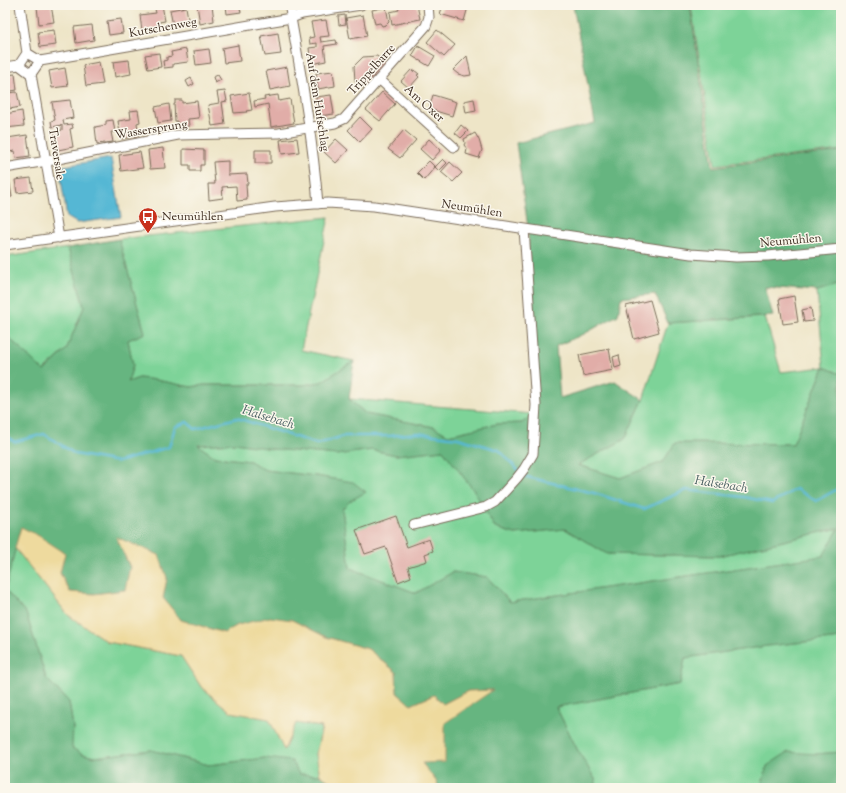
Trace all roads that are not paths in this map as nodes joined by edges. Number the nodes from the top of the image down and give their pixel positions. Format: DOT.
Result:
graph roads {
  1 [pos="20,5"];
  2 [pos="290,5"];
  3 [pos="361,5"];
  4 [pos="428,5"];
  5 [pos="291,18"];
  6 [pos="27,53"];
  7 [pos="40,62"];
  8 [pos="19,65"];
  9 [pos="5,67"];
  10 [pos="31,74"];
  11 [pos="379,80"];
  12 [pos="309,128"];
  13 [pos="454,147"];
  14 [pos="45,162"];
  15 [pos="5,168"];
  16 [pos="318,204"];
  17 [pos="524,229"];
  18 [pos="59,238"];
  19 [pos="5,246"];
  20 [pos="841,249"];
  21 [pos="414,525"];
  1 -- 6 [label="street"];
  2 -- 5 [label="street, Auf dem Hufschlag"];
  3 -- 5 [label="street, Kutschenweg"];
  4 -- 11 [label="street, Trippelbarre"];
  5 -- 7 [label="street, Kutschenweg"];
  5 -- 12 [label="street, Auf dem Hufschlag"];
  6 -- 7 [label="street"];
  6 -- 8 [label="street"];
  7 -- 10 [label="street"];
  8 -- 9 [label="street"];
  8 -- 10 [label="street"];
  10 -- 14 [label="street, Traversale"];
  11 -- 12 [label="street, Trippelbarre"];
  11 -- 13 [label="street, Am Oxer"];
  12 -- 14 [label="street, Wassersprung"];
  12 -- 16 [label="street, Auf dem Hufschlag"];
  14 -- 15 [label="street, Wassersprung"];
  14 -- 18 [label="street, Traversale"];
  16 -- 17 [label="street, Neumühlen"];
  16 -- 18 [label="street, Neumühlen"];
  17 -- 20 [label="street, Neumühlen"];
  17 -- 21 [label="street"];
  18 -- 19 [label="street, Neumühlen"];
}
